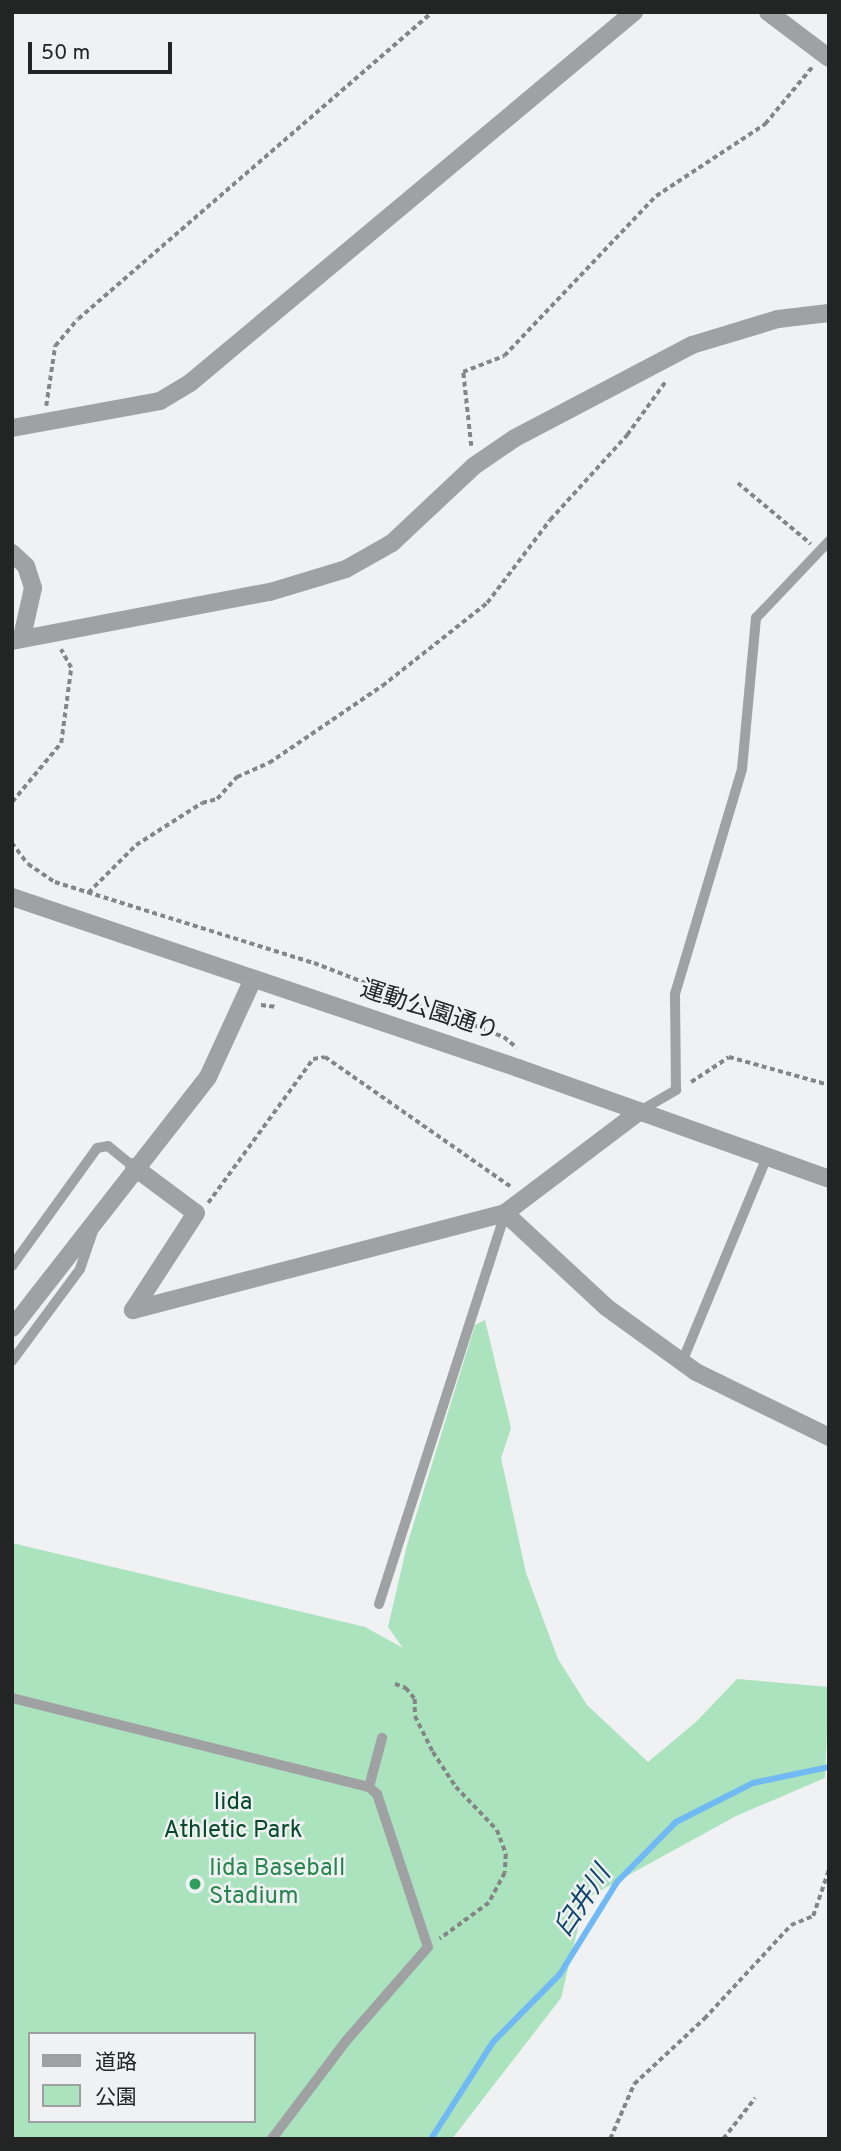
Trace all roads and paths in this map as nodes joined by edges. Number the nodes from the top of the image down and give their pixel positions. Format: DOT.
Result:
graph roads {
  1 [pos="433,12"];
  2 [pos="634,12"];
  3 [pos="768,12"];
  4 [pos="826,56"];
  5 [pos="829,313"];
  6 [pos="667,378"];
  7 [pos="44,423"];
  8 [pos="12,429"];
  9 [pos="474,466"];
  10 [pos="738,483"];
  11 [pos="829,541"];
  12 [pos="819,551"];
  13 [pos="12,553"];
  14 [pos="17,638"];
  15 [pos="60,649"];
  16 [pos="12,802"];
  17 [pos="12,844"];
  18 [pos="89,893"];
  19 [pos="12,897"];
  20 [pos="253,979"];
  21 [pos="519,1068"];
  22 [pos="829,1086"];
  23 [pos="676,1090"];
  24 [pos="640,1111"];
  25 [pos="766,1157"];
  26 [pos="134,1167"];
  27 [pos="829,1179"];
  28 [pos="526,1197"];
  29 [pos="100,1212"];
  30 [pos="196,1213"];
  31 [pos="505,1213"];
  32 [pos="12,1266"];
  33 [pos="12,1328"];
  34 [pos="12,1361"];
  35 [pos="682,1362"];
  36 [pos="829,1437"];
  37 [pos="379,1604"];
  38 [pos="395,1684"];
  39 [pos="12,1698"];
  40 [pos="382,1738"];
  41 [pos="369,1787"];
  42 [pos="829,1869"];
  43 [pos="428,1947"];
  44 [pos="755,2098"];
  45 [pos="272,2139"];
  46 [pos="611,2139"];
  47 [pos="723,2139"];
  1 -- 7 [label="path"];
  2 -- 7 [label="street"];
  3 -- 4 [label="street"];
  4 -- 9 [label="path"];
  5 -- 9 [label="street"];
  6 -- 18 [label="path"];
  7 -- 8 [label="street"];
  9 -- 14 [label="street"];
  10 -- 12 [label="path"];
  11 -- 12 [label="lane"];
  12 -- 23 [label="lane"];
  13 -- 14 [label="street"];
  15 -- 16 [label="path"];
  17 -- 18 [label="path"];
  18 -- 21 [label="path"];
  19 -- 20 [label="street, 運動公園通り"];
  20 -- 21 [label="street, 運動公園通り"];
  20 -- 26 [label="street"];
  21 -- 24 [label="street, 運動公園通り"];
  22 -- 23 [label="path"];
  23 -- 24 [label="lane"];
  24 -- 25 [label="street, 運動公園通り"];
  24 -- 28 [label="street"];
  25 -- 27 [label="street, 運動公園通り"];
  25 -- 35 [label="lane"];
  26 -- 29 [label="street"];
  26 -- 30 [label="street"];
  26 -- 32 [label="lane"];
  28 -- 30 [label="path"];
  28 -- 31 [label="street"];
  29 -- 33 [label="street"];
  29 -- 34 [label="lane"];
  30 -- 31 [label="street"];
  31 -- 35 [label="street"];
  31 -- 37 [label="lane"];
  35 -- 36 [label="street"];
  38 -- 43 [label="path"];
  39 -- 41 [label="lane"];
  40 -- 41 [label="lane"];
  41 -- 43 [label="lane"];
  42 -- 46 [label="path"];
  43 -- 45 [label="lane"];
  44 -- 47 [label="path"];
}
